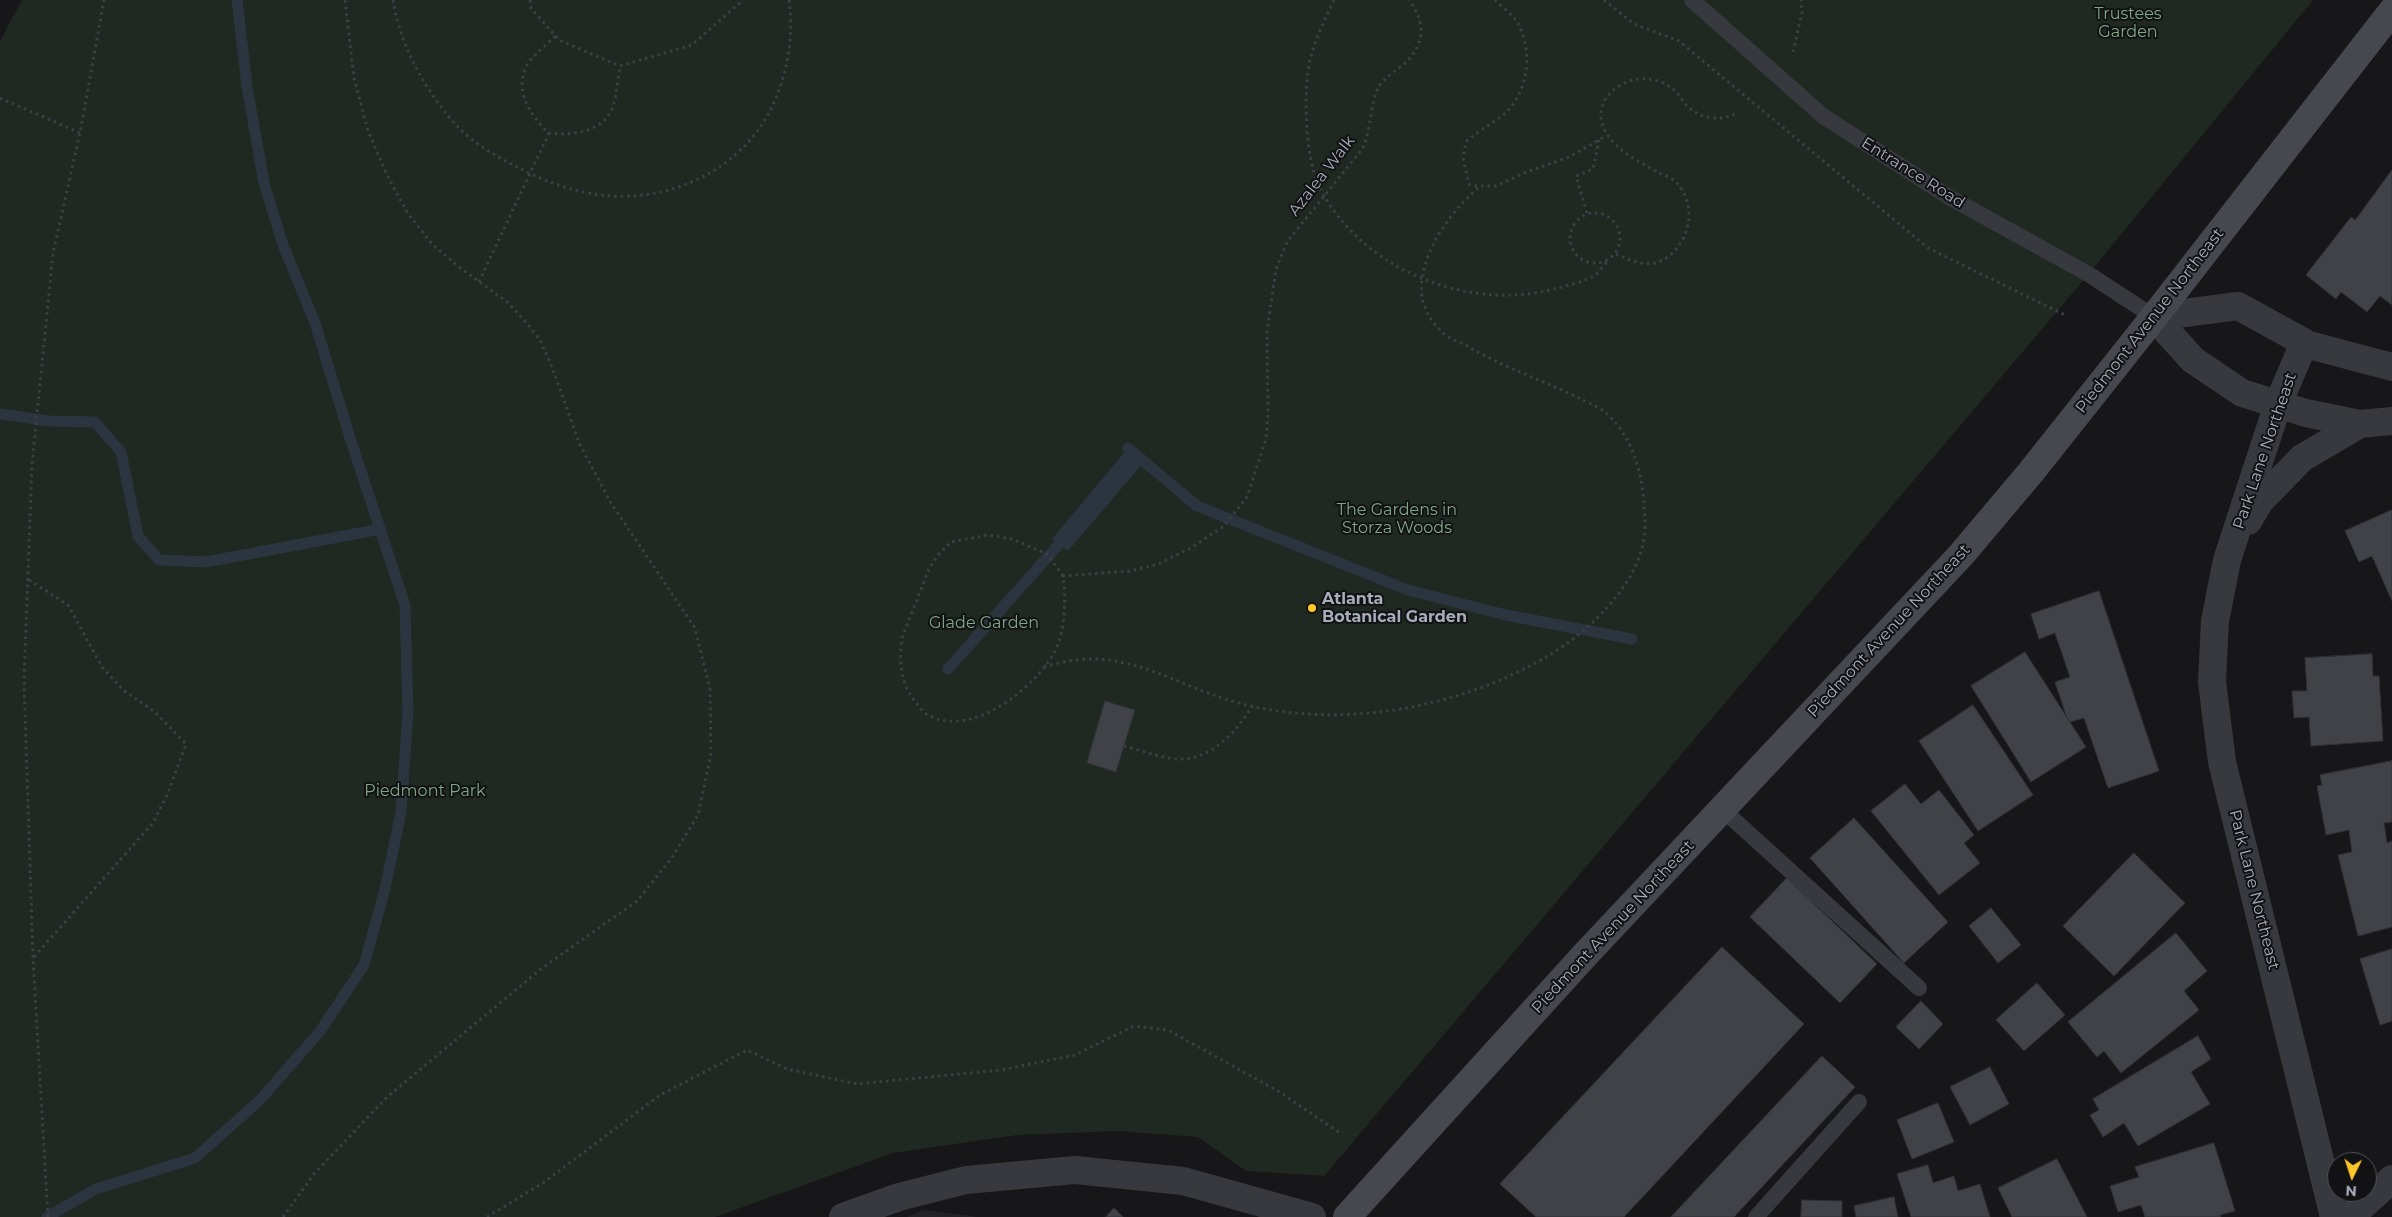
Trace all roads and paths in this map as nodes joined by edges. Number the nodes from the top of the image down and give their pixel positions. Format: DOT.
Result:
graph roads {
  1 [pos="104,0"];
  2 [pos="344,0"];
  3 [pos="393,0"];
  4 [pos="530,0"];
  5 [pos="743,0"];
  6 [pos="790,0"];
  7 [pos="1334,0"];
  8 [pos="1409,0"];
  9 [pos="1495,0"];
  10 [pos="1604,0"];
  11 [pos="1692,0"];
  12 [pos="1801,0"];
  13 [pos="2392,11"];
  14 [pos="555,36"];
  15 [pos="1792,55"];
  16 [pos="620,66"];
  17 [pos="0,98"];
  18 [pos="1739,112"];
  19 [pos="80,133"];
  20 [pos="549,133"];
  21 [pos="1606,136"];
  22 [pos="1599,140"];
  23 [pos="530,174"];
  24 [pos="1479,187"];
  25 [pos="1587,213"];
  26 [pos="1616,254"];
  27 [pos="1609,260"];
  28 [pos="479,282"];
  29 [pos="2065,315"];
  30 [pos="2154,317"];
  31 [pos="2304,343"];
  32 [pos="2392,367"];
  33 [pos="2278,404"];
  34 [pos="2392,421"];
  35 [pos="2360,424"];
  36 [pos="2227,560"];
  37 [pos="1063,576"];
  38 [pos="28,579"];
  39 [pos="1044,666"];
  40 [pos="1253,705"];
  41 [pos="1124,746"];
  42 [pos="1722,809"];
  43 [pos="33,958"];
  44 [pos="1919,988"];
  45 [pos="1859,1102"];
  46 [pos="1340,1133"];
  47 [pos="2392,1179"];
  48 [pos="48,1217"];
  49 [pos="283,1217"];
  50 [pos="487,1217"];
  51 [pos="844,1217"];
  52 [pos="1312,1217"];
  53 [pos="1347,1217"];
  54 [pos="1756,1217"];
  55 [pos="2334,1217"];
  56 [pos="2350,1217"];
  1 -- 19 [label="path"];
  2 -- 28 [label="path"];
  3 -- 23 [label="path"];
  4 -- 14 [label="path"];
  5 -- 16 [label="path"];
  6 -- 23 [label="path"];
  7 -- 27 [label="path"];
  8 -- 37 [label="path, Azalea Walk"];
  9 -- 24 [label="path"];
  10 -- 29 [label="path"];
  11 -- 30 [label="lane, Entrance Road"];
  12 -- 15 [label="path"];
  13 -- 30 [label="main road, Piedmont Avenue Northeast"];
  14 -- 16 [label="path"];
  14 -- 20 [label="path"];
  16 -- 20 [label="path"];
  17 -- 19 [label="path"];
  18 -- 21 [label="path"];
  19 -- 38 [label="path"];
  20 -- 23 [label="path"];
  21 -- 22 [label="path"];
  21 -- 26 [label="path"];
  22 -- 24 [label="path"];
  22 -- 25 [label="path"];
  23 -- 28 [label="path"];
  24 -- 40 [label="path"];
  25 -- 26 [label="path"];
  25 -- 27 [label="path"];
  26 -- 27 [label="path"];
  28 -- 49 [label="path"];
  30 -- 31 [label="street"];
  30 -- 33 [label="street"];
  30 -- 42 [label="main road, Piedmont Avenue Northeast"];
  31 -- 32 [label="street"];
  31 -- 33 [label="street, Park Lane Northeast"];
  33 -- 35 [label="street"];
  33 -- 36 [label="street, Park Lane Northeast"];
  34 -- 35 [label="street"];
  35 -- 36 [label="street, Park Lane Northeast"];
  36 -- 55 [label="street, Park Lane Northeast"];
  37 -- 39 [label="path"];
  37 -- 39 [label="path"];
  38 -- 43 [label="path"];
  38 -- 43 [label="path"];
  39 -- 40 [label="path"];
  40 -- 41 [label="path"];
  42 -- 44 [label="lane"];
  42 -- 53 [label="main road, Piedmont Avenue Northeast"];
  43 -- 48 [label="path"];
  45 -- 54 [label="lane"];
  46 -- 50 [label="path"];
  47 -- 56 [label="street"];
  51 -- 52 [label="street"];
}
